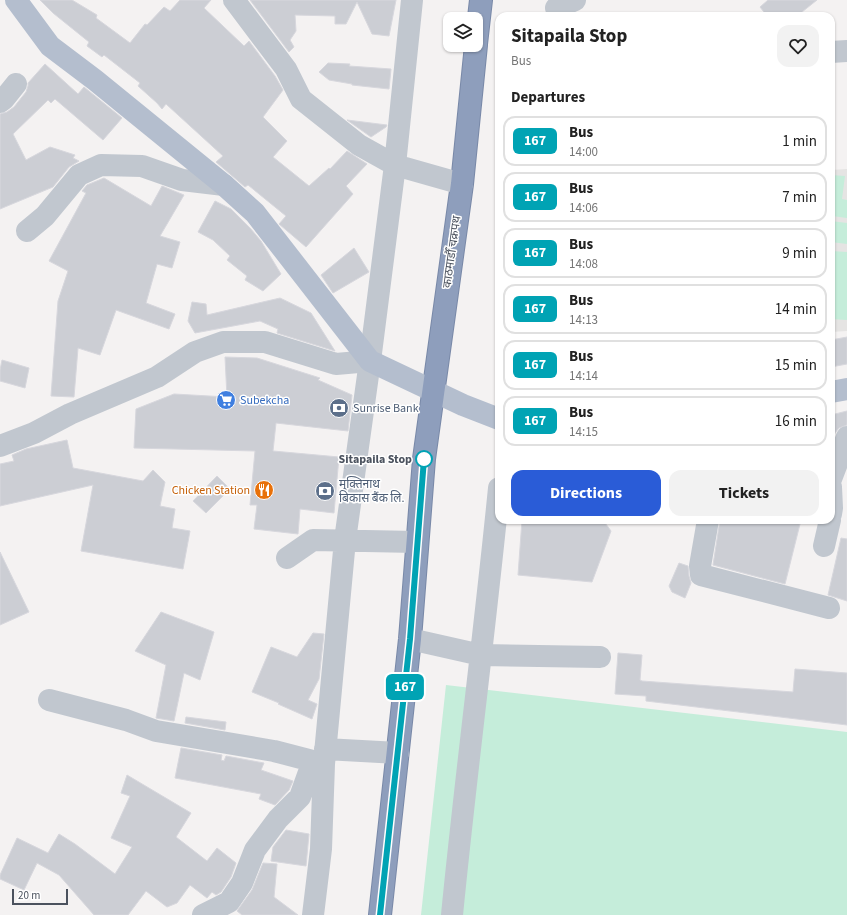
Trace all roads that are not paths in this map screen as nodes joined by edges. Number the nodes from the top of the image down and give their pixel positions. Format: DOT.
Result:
graph roads {
  1 [pos="16,0"];
  2 [pos="234,0"];
  3 [pos="412,0"];
  4 [pos="481,0"];
  5 [pos="480,12"];
  6 [pos="847,51"];
  7 [pos="475,52"];
  8 [pos="835,52"];
  9 [pos="16,84"];
  10 [pos="0,102"];
  11 [pos="395,165"];
  12 [pos="462,184"];
  13 [pos="224,185"];
  14 [pos="27,231"];
  15 [pos="370,361"];
  16 [pos="847,389"];
  17 [pos="835,391"];
  18 [pos="433,392"];
  19 [pos="495,418"];
  20 [pos="847,437"];
  21 [pos="0,446"];
  22 [pos="835,468"];
  23 [pos="495,524"];
  24 [pos="707,524"];
  25 [pos="829,524"];
  26 [pos="345,540"];
  27 [pos="417,542"];
  28 [pos="824,546"];
  29 [pos="287,558"];
  30 [pos="829,608"];
  31 [pos="410,639"];
  32 [pos="481,655"];
  33 [pos="600,657"];
  34 [pos="49,700"];
  35 [pos="398,753"];
  36 [pos="321,758"];
  37 [pos="202,915"];
  38 [pos="313,915"];
  39 [pos="380,915"];
  40 [pos="452,915"];
  1 -- 13 [label="main road"];
  2 -- 11 [label="street"];
  3 -- 11 [label="street"];
  4 -- 5 [label="highway, काठमाडाैँ चक्रपथ"];
  6 -- 8 [label="street"];
  7 -- 12 [label="highway, काठमाडाैँ चक्रपथ"];
  9 -- 10 [label="street"];
  11 -- 12 [label="street"];
  11 -- 15 [label="street"];
  12 -- 18 [label="highway, काठमाडाैँ चक्रपथ"];
  13 -- 14 [label="street"];
  13 -- 15 [label="main road"];
  15 -- 18 [label="main road"];
  15 -- 21 [label="street"];
  15 -- 26 [label="street"];
  16 -- 17 [label="main road"];
  18 -- 19 [label="main road"];
  18 -- 27 [label="highway, काठमाडाैँ चक्रपथ"];
  20 -- 22 [label="street"];
  23 -- 32 [label="street"];
  24 -- 30 [label="street"];
  25 -- 28 [label="street"];
  26 -- 27 [label="street"];
  26 -- 29 [label="street"];
  26 -- 36 [label="street"];
  27 -- 31 [label="highway, काठमाडाैँ चक्रपथ"];
  31 -- 32 [label="street"];
  31 -- 35 [label="highway, काठमाडाैँ चक्रपथ"];
  32 -- 33 [label="street"];
  32 -- 40 [label="street"];
  34 -- 36 [label="street"];
  35 -- 36 [label="street"];
  35 -- 39 [label="highway, काठमाडाैँ चक्रपथ"];
  36 -- 37 [label="street"];
  36 -- 38 [label="street"];
}
